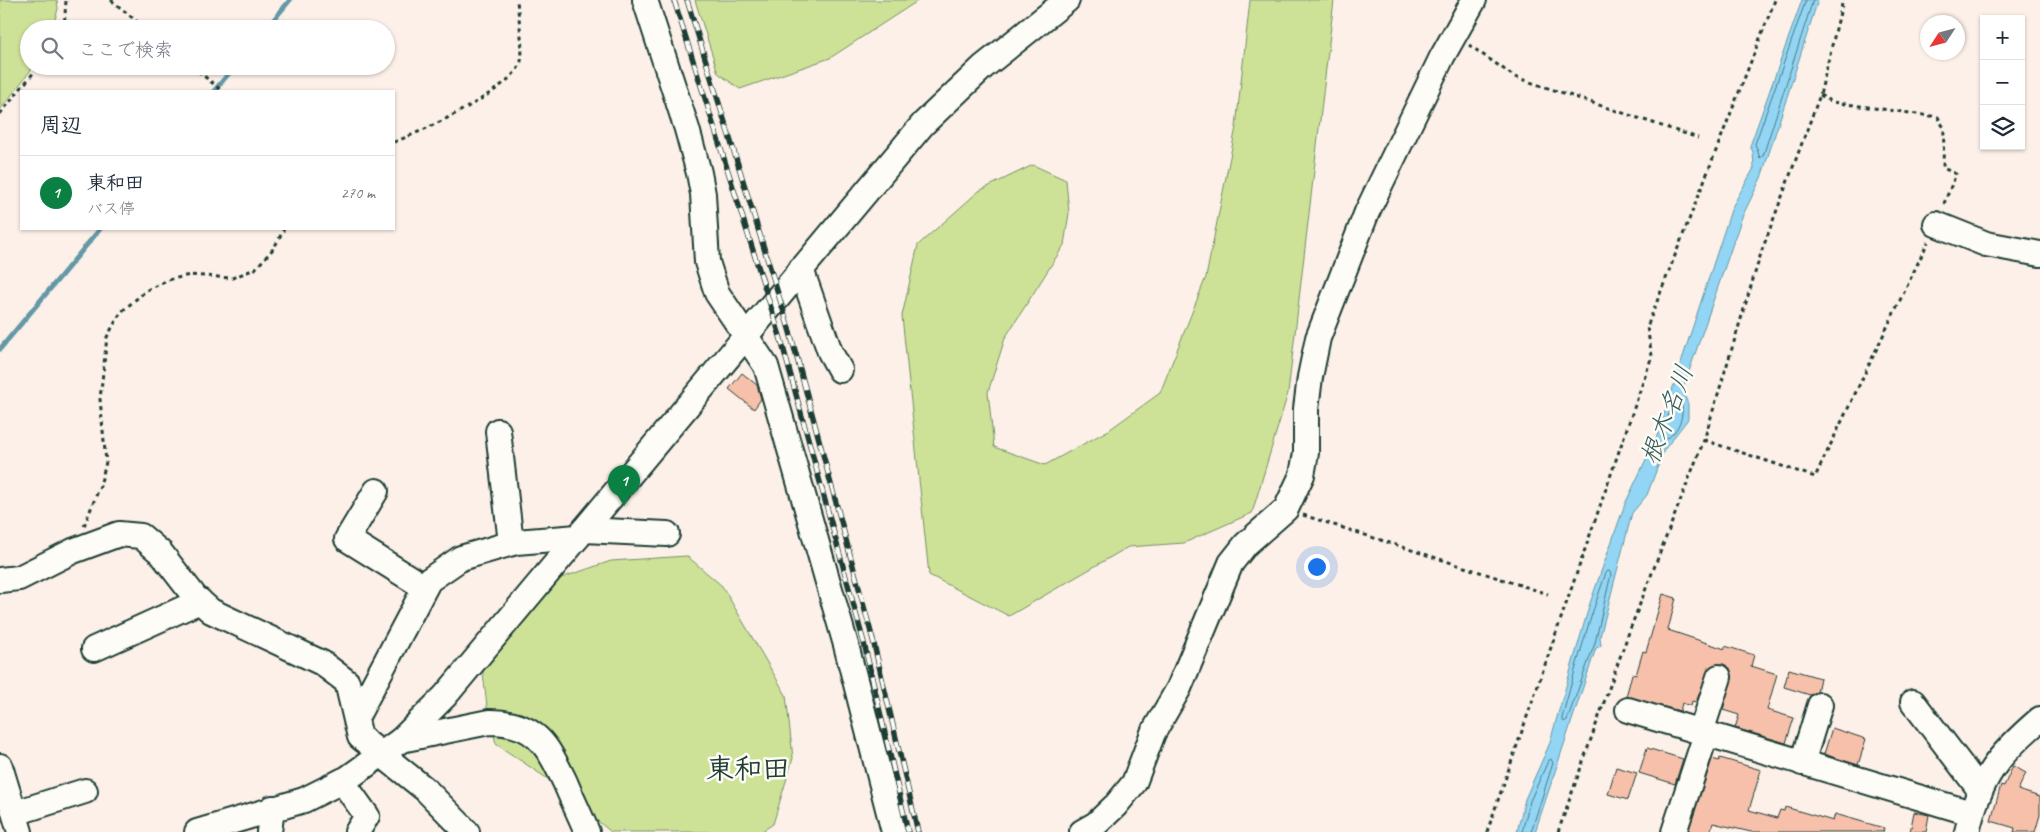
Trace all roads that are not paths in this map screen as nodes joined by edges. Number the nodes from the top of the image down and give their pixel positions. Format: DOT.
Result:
graph roads {
  1 [pos="645,0"];
  2 [pos="1067,0"];
  3 [pos="1474,0"];
  4 [pos="1936,224"];
  5 [pos="2040,254"];
  6 [pos="800,269"];
  7 [pos="746,336"];
  8 [pos="840,370"];
  9 [pos="498,431"];
  10 [pos="376,491"];
  11 [pos="581,533"];
  12 [pos="667,534"];
  13 [pos="512,543"];
  14 [pos="0,580"];
  15 [pos="424,587"];
  16 [pos="200,601"];
  17 [pos="94,649"];
  18 [pos="1719,677"];
  19 [pos="1913,702"];
  20 [pos="1820,705"];
  21 [pos="1628,710"];
  22 [pos="356,718"];
  23 [pos="2040,719"];
  24 [pos="1703,733"];
  25 [pos="401,740"];
  26 [pos="381,756"];
  27 [pos="1802,762"];
  28 [pos="0,766"];
  29 [pos="342,781"];
  30 [pos="1980,790"];
  31 [pos="85,791"];
  32 [pos="272,808"];
  33 [pos="17,822"];
  34 [pos="1969,823"];
  35 [pos="197,832"];
  36 [pos="269,832"];
  37 [pos="357,832"];
  38 [pos="467,832"];
  39 [pos="587,832"];
  40 [pos="894,832"];
  41 [pos="1082,832"];
  42 [pos="1674,832"];
  1 -- 7 [label="street"];
  2 -- 6 [label="street"];
  3 -- 41 [label="street"];
  4 -- 5 [label="street"];
  6 -- 7 [label="street"];
  6 -- 8 [label="street"];
  7 -- 11 [label="street"];
  7 -- 40 [label="street"];
  9 -- 13 [label="street"];
  10 -- 15 [label="street"];
  11 -- 12 [label="street"];
  11 -- 13 [label="street"];
  11 -- 25 [label="street"];
  13 -- 15 [label="street"];
  14 -- 16 [label="street"];
  15 -- 22 [label="street"];
  16 -- 17 [label="street"];
  16 -- 22 [label="street"];
  18 -- 24 [label="street"];
  19 -- 30 [label="street"];
  20 -- 27 [label="street"];
  21 -- 24 [label="street"];
  22 -- 26 [label="street"];
  23 -- 30 [label="street"];
  24 -- 27 [label="street"];
  24 -- 42 [label="street"];
  25 -- 26 [label="street"];
  25 -- 39 [label="street"];
  26 -- 29 [label="street"];
  26 -- 38 [label="street"];
  27 -- 34 [label="street"];
  28 -- 33 [label="street"];
  29 -- 32 [label="street"];
  29 -- 37 [label="street"];
  30 -- 34 [label="street"];
  31 -- 33 [label="street"];
  32 -- 35 [label="street"];
  32 -- 36 [label="street"];
}
